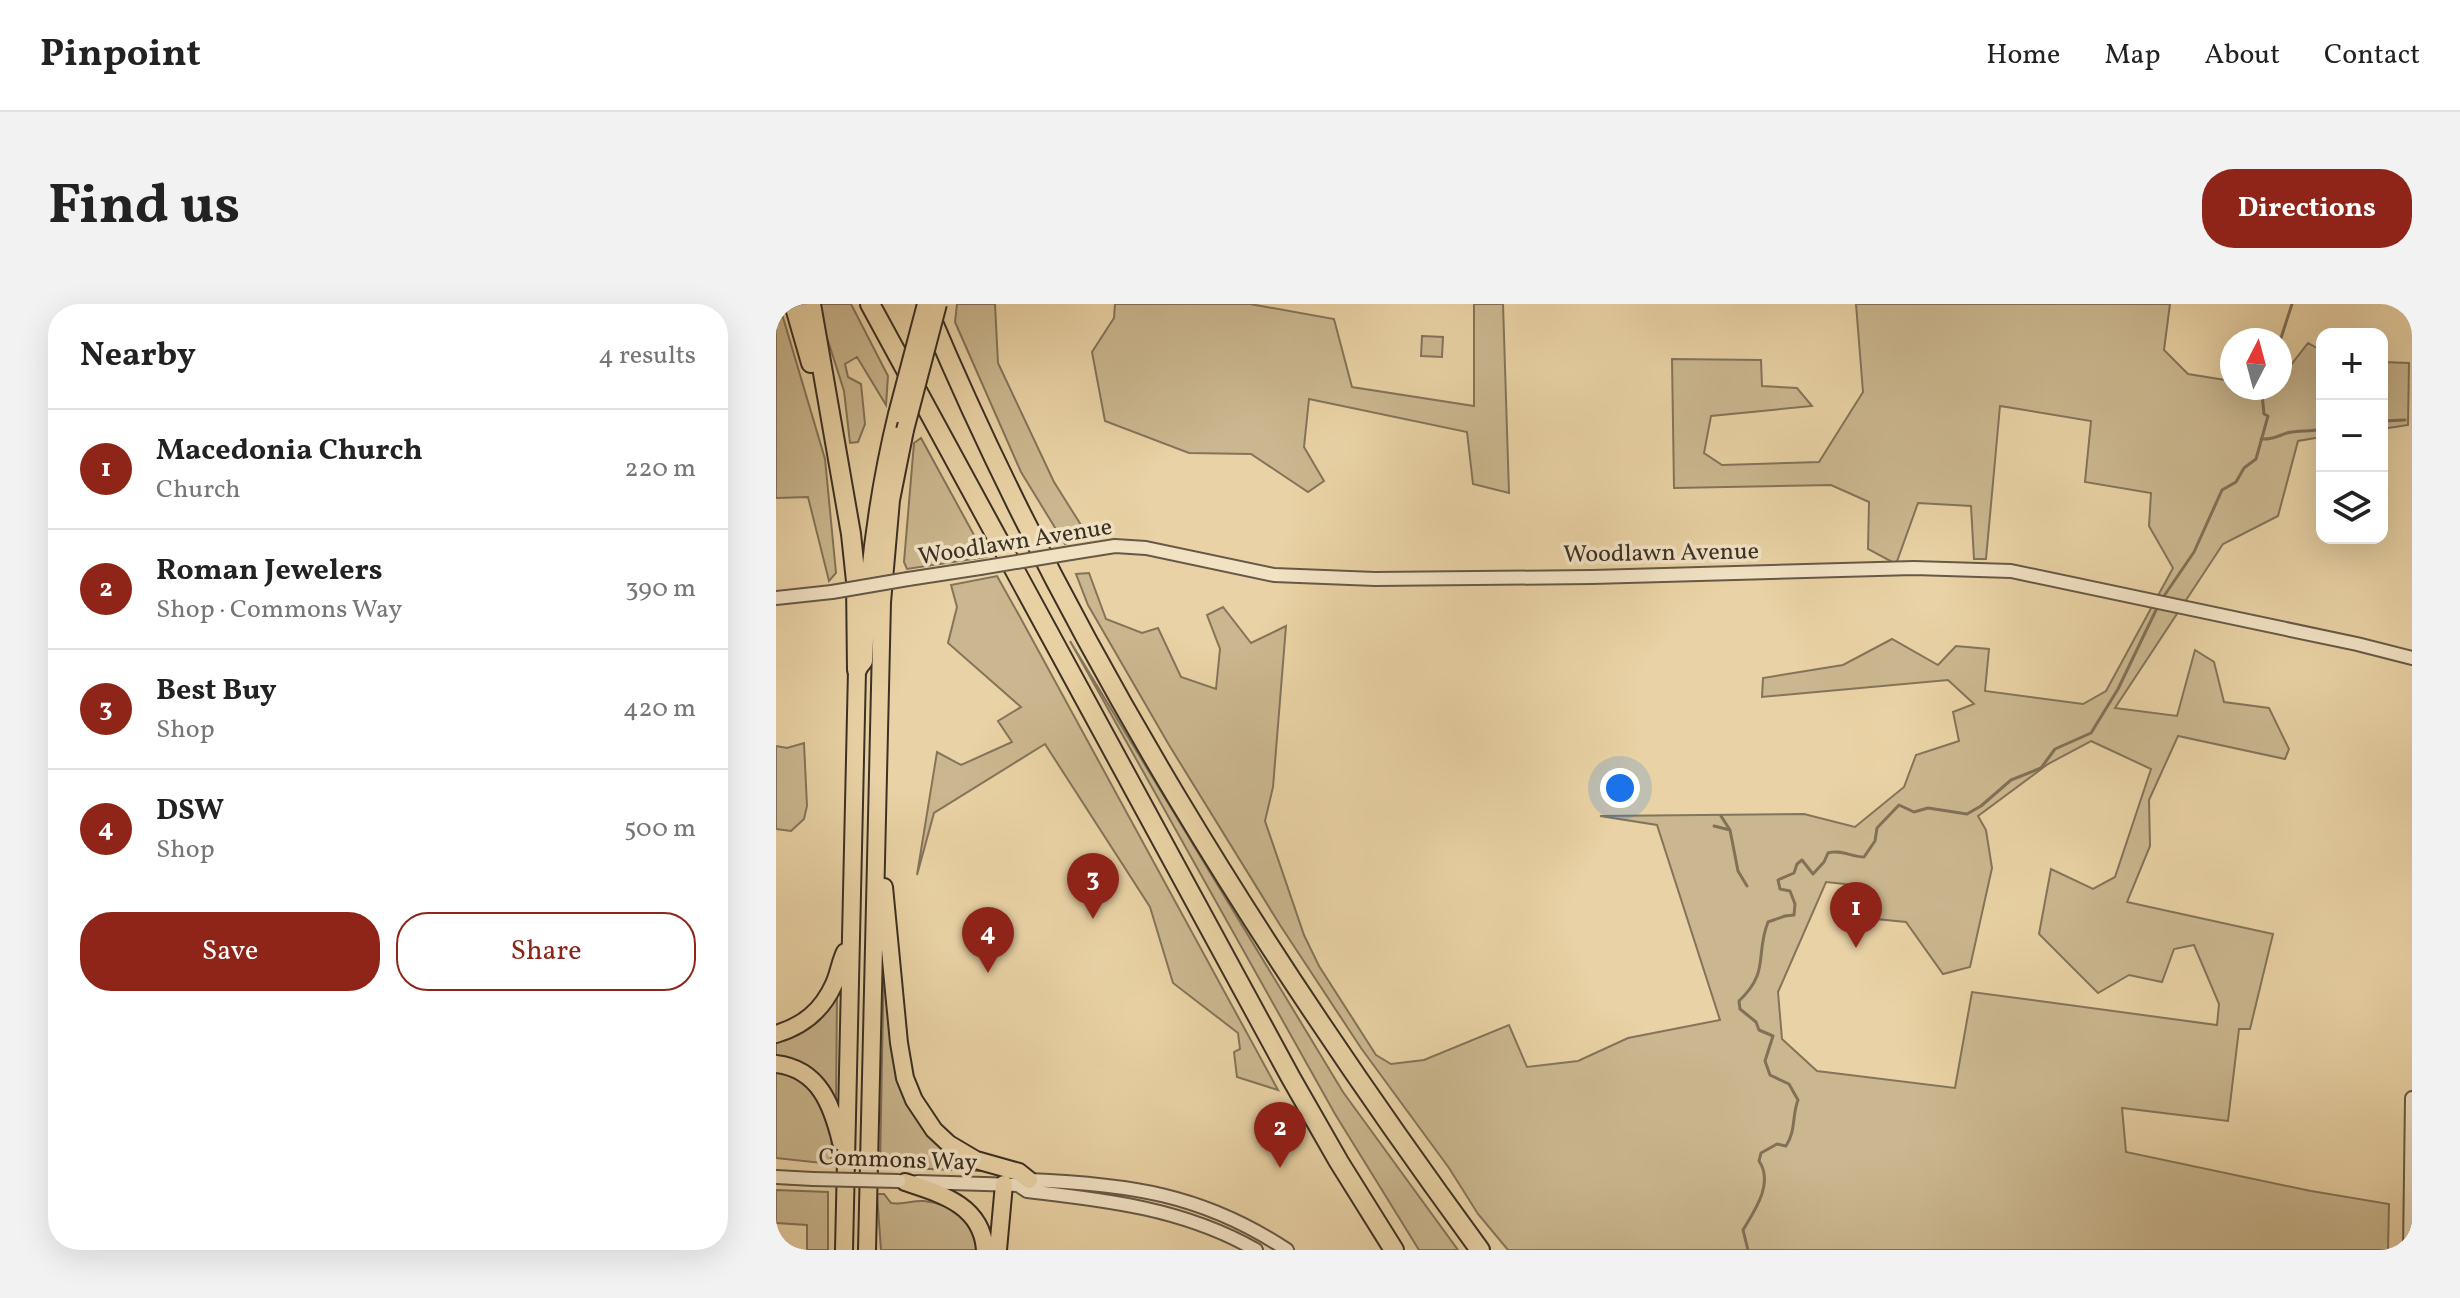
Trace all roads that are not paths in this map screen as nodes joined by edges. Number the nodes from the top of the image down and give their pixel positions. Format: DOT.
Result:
graph roads {
  1 [pos="794,304"];
  2 [pos="811,304"];
  3 [pos="870,304"];
  4 [pos="925,304"];
  5 [pos="938,304"];
  6 [pos="839,455"];
  7 [pos="776,598"];
  8 [pos="2412,658"];
  9 [pos="857,670"];
  10 [pos="877,820"];
  11 [pos="850,940"];
  12 [pos="776,1034"];
  13 [pos="776,1064"];
  14 [pos="2412,1098"];
  15 [pos="845,1163"];
  16 [pos="776,1177"];
  17 [pos="902,1182"];
  18 [pos="1017,1183"];
  19 [pos="867,1225"];
  20 [pos="844,1250"];
  21 [pos="867,1250"];
  22 [pos="876,1250"];
  23 [pos="985,1250"];
  24 [pos="998,1250"];
  25 [pos="1256,1250"];
  26 [pos="1287,1250"];
  27 [pos="1394,1250"];
  28 [pos="1480,1250"];
  29 [pos="2410,1250"];
  1 -- 6 [label="highway"];
  2 -- 6 [label="highway"];
  3 -- 27 [label="highway"];
  4 -- 9 [label="highway, bridge"];
  4 -- 28 [label="highway"];
  5 -- 10 [label="highway, bridge"];
  6 -- 9 [label="highway"];
  7 -- 8 [label="street, Woodlawn Avenue, bridge"];
  9 -- 11 [label="highway"];
  10 -- 18 [label="highway"];
  10 -- 19 [label="highway"];
  11 -- 12 [label="highway"];
  11 -- 15 [label="highway"];
  13 -- 15 [label="highway"];
  14 -- 29 [label="street"];
  15 -- 20 [label="highway"];
  16 -- 17 [label="street, Commons Way, bridge"];
  17 -- 18 [label="street, Commons Way"];
  17 -- 23 [label="highway"];
  18 -- 24 [label="highway"];
  18 -- 25 [label="street, Commons Way"];
  18 -- 26 [label="street, Commons Way"];
  19 -- 21 [label="highway"];
  19 -- 22 [label="highway"];
}
